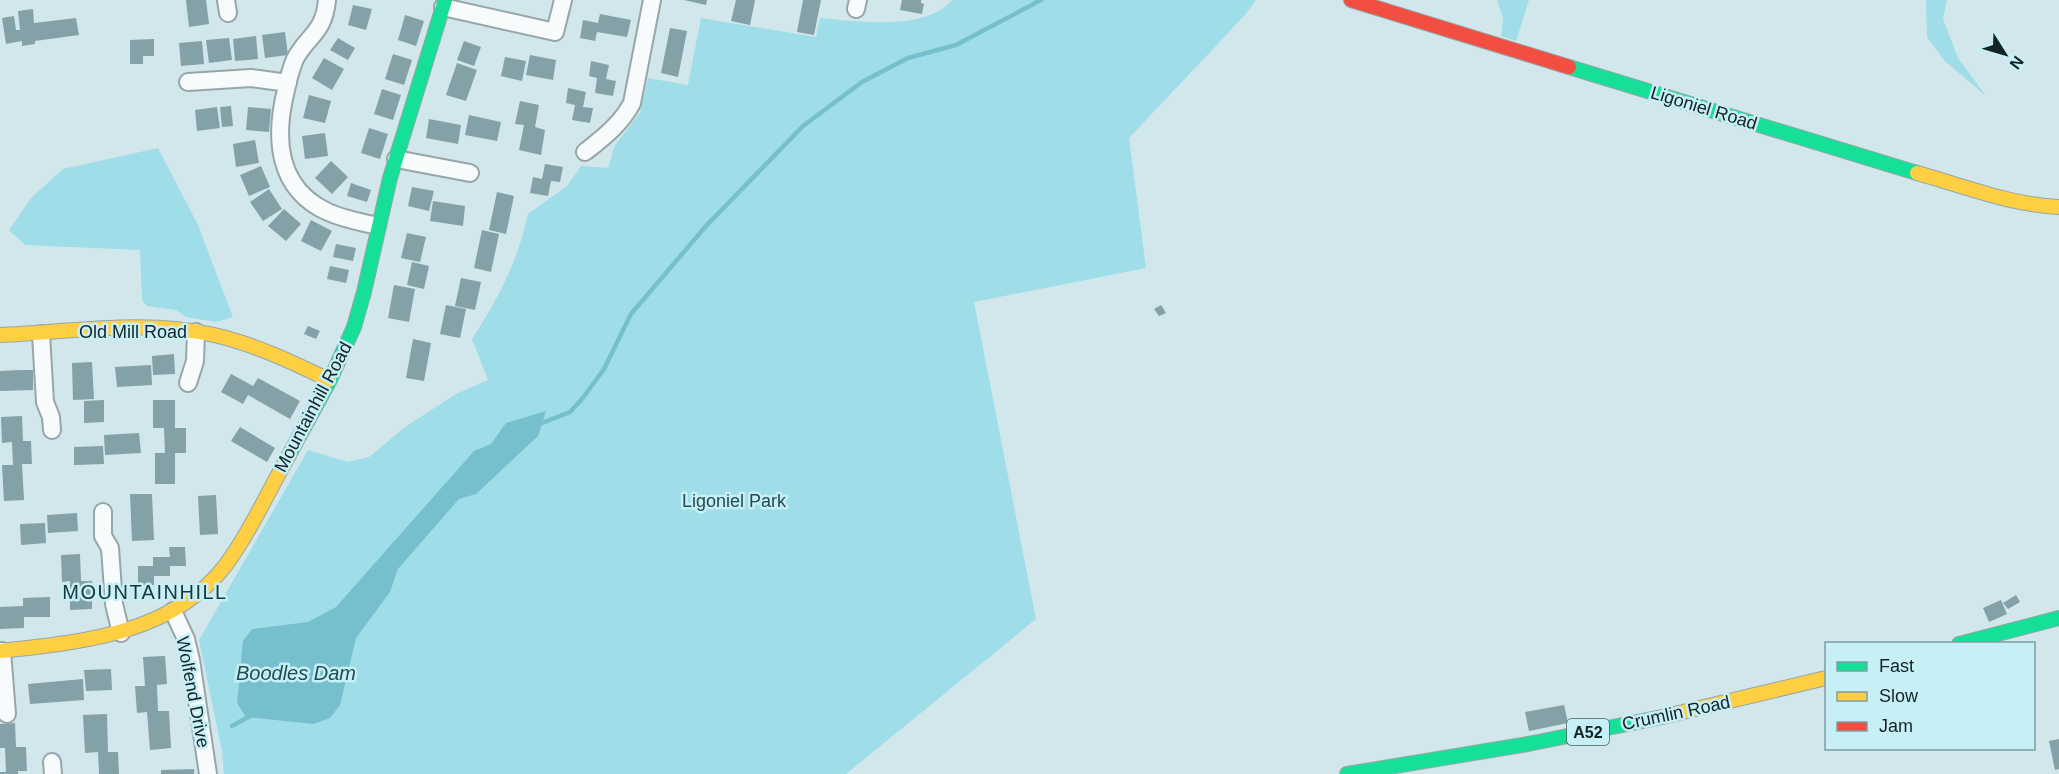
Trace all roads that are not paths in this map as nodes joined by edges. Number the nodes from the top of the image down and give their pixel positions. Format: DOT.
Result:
graph roads {
  1 [pos="327,0"];
  2 [pos="563,0"];
  3 [pos="652,0"];
  4 [pos="1351,0"];
  5 [pos="444,4"];
  6 [pos="188,82"];
  7 [pos="288,83"];
  8 [pos="585,152"];
  9 [pos="396,159"];
  10 [pos="470,173"];
  11 [pos="2059,207"];
  12 [pos="377,226"];
  13 [pos="196,332"];
  14 [pos="41,334"];
  15 [pos="0,335"];
  16 [pos="329,380"];
  17 [pos="188,383"];
  18 [pos="52,430"];
  19 [pos="103,512"];
  20 [pos="173,610"];
  21 [pos="2059,618"];
  22 [pos="121,633"];
  23 [pos="1967,642"];
  24 [pos="1,651"];
  25 [pos="1825,679"];
  26 [pos="7,714"];
  27 [pos="208,774"];
  28 [pos="1347,774"];
  1 -- 7 [label="street"];
  2 -- 5 [label="street"];
  3 -- 8 [label="street"];
  4 -- 11 [label="street, Ligoniel Road"];
  5 -- 9 [label="street, Mountainhill Road"];
  6 -- 7 [label="street"];
  7 -- 12 [label="street"];
  9 -- 10 [label="street"];
  9 -- 12 [label="street, Mountainhill Road"];
  12 -- 16 [label="street, Mountainhill Road"];
  13 -- 14 [label="street, Old Mill Road"];
  13 -- 16 [label="street, Old Mill Road"];
  13 -- 17 [label="street"];
  14 -- 15 [label="street, Old Mill Road"];
  14 -- 18 [label="street"];
  16 -- 20 [label="street, Mountainhill Road"];
  19 -- 22 [label="street"];
  20 -- 22 [label="street, Mountainhill Road"];
  20 -- 27 [label="street, Wolfend Drive"];
  21 -- 23 [label="street"];
  22 -- 24 [label="street, Mountainhill Road"];
  24 -- 26 [label="street"];
  25 -- 28 [label="street, Crumlin Road / A52"];
}
